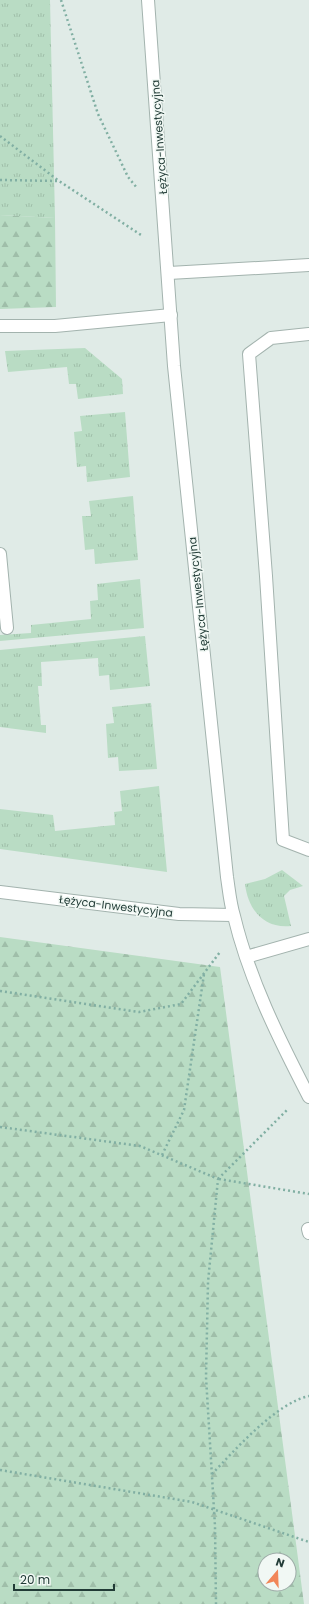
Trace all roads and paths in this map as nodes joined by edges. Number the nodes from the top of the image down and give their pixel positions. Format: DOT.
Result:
graph roads {
  1 [pos="61,0"];
  2 [pos="148,0"];
  3 [pos="0,136"];
  4 [pos="0,180"];
  5 [pos="59,181"];
  6 [pos="165,220"];
  7 [pos="167,252"];
  8 [pos="309,265"];
  9 [pos="169,273"];
  10 [pos="171,315"];
  11 [pos="0,326"];
  12 [pos="309,334"];
  13 [pos="0,554"];
  14 [pos="7,628"];
  15 [pos="309,850"];
  16 [pos="0,892"];
  17 [pos="233,915"];
  18 [pos="237,930"];
  19 [pos="309,939"];
  20 [pos="246,957"];
  21 [pos="204,974"];
  22 [pos="0,991"];
  23 [pos="308,1094"];
  24 [pos="0,1127"];
  25 [pos="162,1155"];
  26 [pos="218,1179"];
  27 [pos="309,1194"];
  28 [pos="309,1396"];
  29 [pos="0,1470"];
  30 [pos="212,1474"];
  31 [pos="214,1510"];
  32 [pos="309,1542"];
  33 [pos="216,1604"];
  1 -- 6 [label="path"];
  2 -- 6 [label="street, Łężyca-Inwestycyjna"];
  3 -- 5 [label="path"];
  4 -- 5 [label="path"];
  5 -- 7 [label="path"];
  6 -- 7 [label="street, Łężyca-Inwestycyjna"];
  7 -- 9 [label="street, Łężyca-Inwestycyjna"];
  8 -- 9 [label="street"];
  9 -- 10 [label="street, Łężyca-Inwestycyjna"];
  10 -- 11 [label="street"];
  10 -- 17 [label="street, Łężyca-Inwestycyjna"];
  12 -- 15 [label="street"];
  13 -- 14 [label="street"];
  16 -- 17 [label="street, Łężyca-Inwestycyjna"];
  17 -- 18 [label="street, Łężyca-Inwestycyjna"];
  18 -- 20 [label="street, Łężyca-Inwestycyjna"];
  18 -- 21 [label="path"];
  19 -- 20 [label="street"];
  20 -- 23 [label="street, Łężyca-Inwestycyjna"];
  21 -- 22 [label="path"];
  21 -- 25 [label="path"];
  23 -- 26 [label="path"];
  24 -- 25 [label="path"];
  25 -- 26 [label="path"];
  26 -- 27 [label="path"];
  26 -- 30 [label="path"];
  28 -- 30 [label="path"];
  29 -- 31 [label="path"];
  30 -- 31 [label="path"];
  31 -- 32 [label="path"];
  31 -- 33 [label="path"];
}
